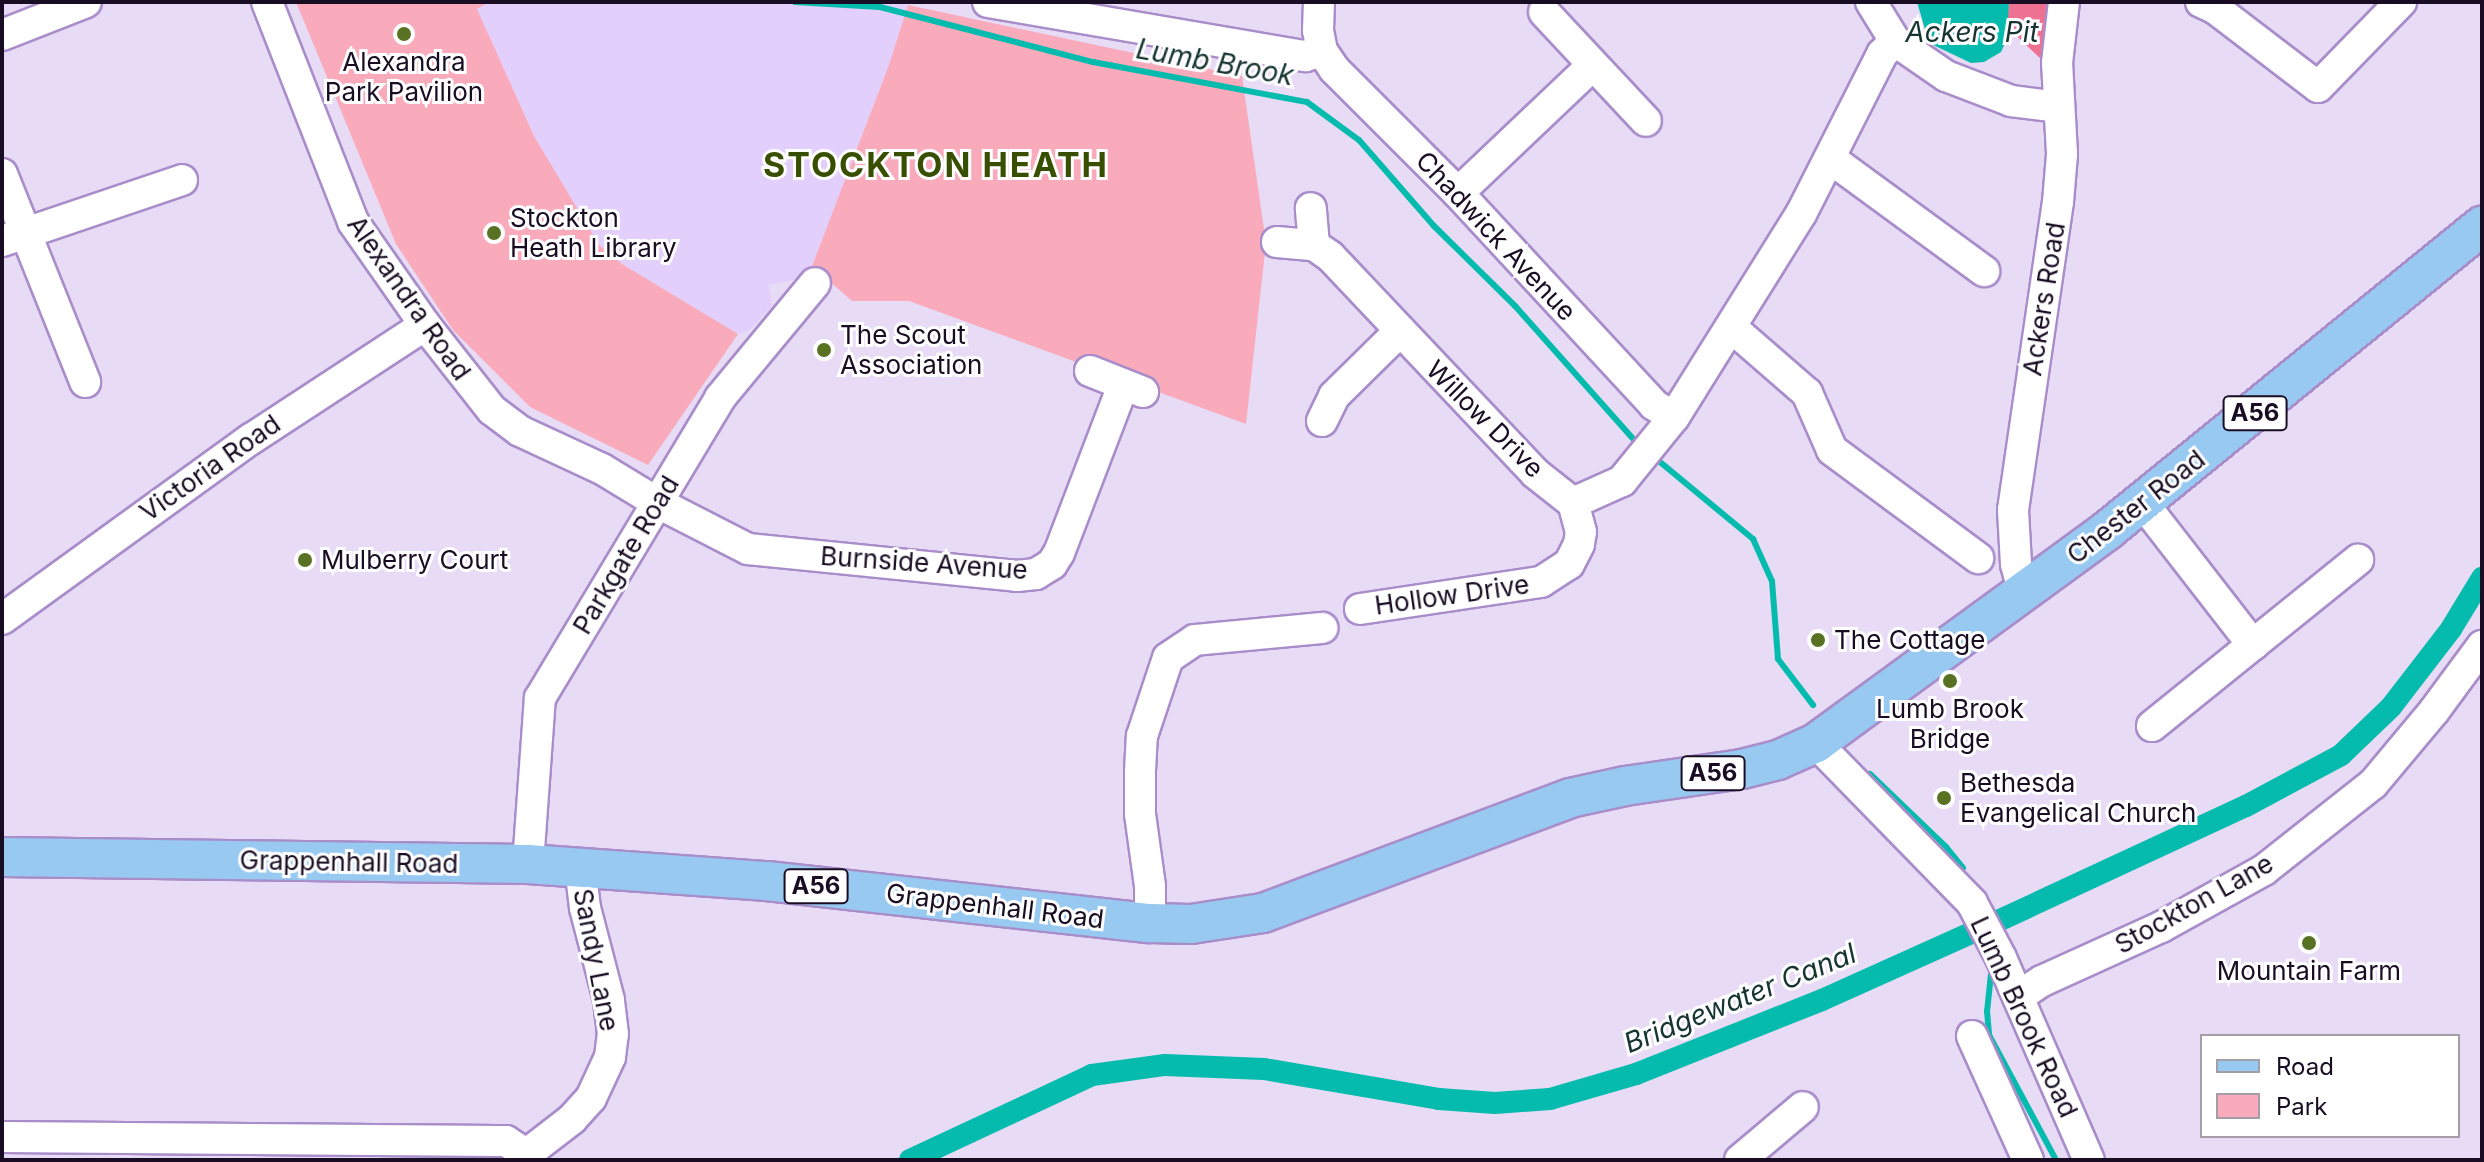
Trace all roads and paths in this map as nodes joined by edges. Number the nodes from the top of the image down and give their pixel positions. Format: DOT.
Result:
graph roads {
  1 [pos="86,2"];
  2 [pos="267,2"];
  3 [pos="1319,2"];
  4 [pos="1871,2"];
  5 [pos="2064,2"];
  6 [pos="2201,2"];
  7 [pos="2401,2"];
  8 [pos="1006,3"];
  9 [pos="1544,12"];
  10 [pos="2,35"];
  11 [pos="1895,41"];
  12 [pos="1322,51"];
  13 [pos="1592,66"];
  14 [pos="2058,107"];
  15 [pos="1646,121"];
  16 [pos="1831,159"];
  17 [pos="2,174"];
  18 [pos="182,180"];
  19 [pos="1458,193"];
  20 [pos="1311,208"];
  21 [pos="2482,226"];
  22 [pos="14,237"];
  23 [pos="1277,242"];
  24 [pos="1314,245"];
  25 [pos="1984,271"];
  26 [pos="815,283"];
  27 [pos="425,325"];
  28 [pos="1731,327"];
  29 [pos="1400,331"];
  30 [pos="1090,371"];
  31 [pos="85,382"];
  32 [pos="1674,417"];
  33 [pos="1322,421"];
  34 [pos="2142,502"];
  35 [pos="659,503"];
  36 [pos="1573,503"];
  37 [pos="1978,558"];
  38 [pos="2358,560"];
  39 [pos="2024,594"];
  40 [pos="1360,609"];
  41 [pos="2,619"];
  42 [pos="1322,628"];
  43 [pos="2253,645"];
  44 [pos="2482,646"];
  45 [pos="2152,726"];
  46 [pos="1816,743"];
  47 [pos="2,857"];
  48 [pos="528,864"];
  49 [pos="580,866"];
  50 [pos="1150,923"];
  51 [pos="2018,997"];
  52 [pos="1972,1036"];
  53 [pos="1803,1107"];
  54 [pos="2,1137"];
  55 [pos="523,1157"];
  56 [pos="1740,1160"];
  57 [pos="2028,1160"];
  58 [pos="2089,1160"];
  1 -- 10 [label="street"];
  2 -- 27 [label="street, Alexandra Road"];
  3 -- 12 [label="street"];
  4 -- 11 [label="street"];
  5 -- 14 [label="street, Ackers Road"];
  6 -- 7 [label="street"];
  8 -- 12 [label="street"];
  9 -- 13 [label="street"];
  11 -- 14 [label="street"];
  11 -- 16 [label="street"];
  12 -- 19 [label="street, Chadwick Avenue"];
  13 -- 15 [label="street"];
  13 -- 19 [label="street"];
  14 -- 39 [label="street, Ackers Road"];
  16 -- 25 [label="street"];
  16 -- 28 [label="street"];
  17 -- 22 [label="street"];
  18 -- 22 [label="street"];
  19 -- 32 [label="street, Chadwick Avenue"];
  20 -- 24 [label="street"];
  21 -- 34 [label="main road, Chester Road / A56"];
  22 -- 31 [label="street"];
  23 -- 24 [label="street"];
  24 -- 29 [label="street, Willow Drive"];
  26 -- 35 [label="street, Parkgate Road"];
  27 -- 35 [label="street, Alexandra Road"];
  27 -- 41 [label="street, Victoria Road"];
  28 -- 32 [label="street"];
  28 -- 37 [label="street"];
  29 -- 33 [label="street"];
  29 -- 36 [label="street, Willow Drive"];
  30 -- 35 [label="street, Burnside Avenue"];
  32 -- 36 [label="street"];
  34 -- 39 [label="main road, Chester Road / A56"];
  34 -- 43 [label="street"];
  35 -- 48 [label="street, Parkgate Road"];
  36 -- 40 [label="street, Hollow Drive"];
  38 -- 43 [label="street"];
  39 -- 46 [label="main road, Chester Road / A56"];
  42 -- 50 [label="street"];
  43 -- 45 [label="street"];
  44 -- 51 [label="street, Stockton Lane"];
  46 -- 50 [label="main road, Grappenhall Road / A56"];
  46 -- 51 [label="street, Lumb Brook Road"];
  47 -- 48 [label="main road, Grappenhall Road / A56"];
  48 -- 49 [label="main road, Grappenhall Road / A56"];
  49 -- 50 [label="main road, Grappenhall Road / A56"];
  49 -- 55 [label="street, Sandy Lane"];
  51 -- 58 [label="street, Lumb Brook Road"];
  52 -- 57 [label="street"];
  53 -- 56 [label="street"];
  54 -- 55 [label="street"];
}
